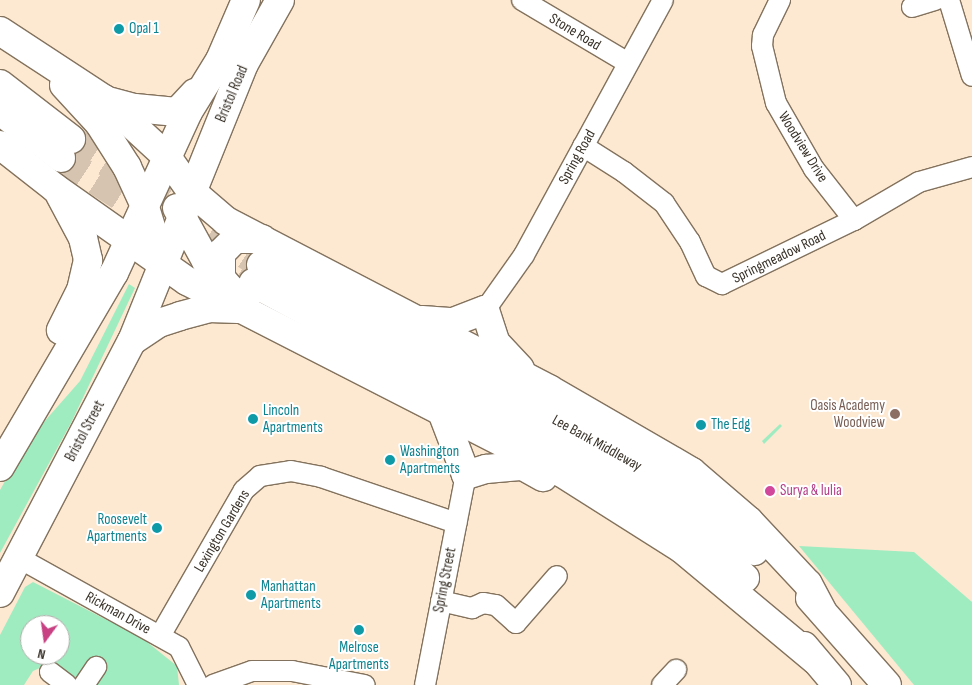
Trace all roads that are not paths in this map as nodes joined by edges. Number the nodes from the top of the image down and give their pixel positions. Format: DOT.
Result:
graph roads {
  1 [pos="246,0"];
  2 [pos="280,0"];
  3 [pos="522,0"];
  4 [pos="663,0"];
  5 [pos="780,0"];
  6 [pos="935,0"];
  7 [pos="948,0"];
  8 [pos="912,8"];
  9 [pos="0,31"];
  10 [pos="37,56"];
  11 [pos="220,60"];
  12 [pos="628,63"];
  13 [pos="972,76"];
  14 [pos="0,84"];
  15 [pos="104,100"];
  16 [pos="0,111"];
  17 [pos="0,145"];
  18 [pos="583,146"];
  19 [pos="166,157"];
  20 [pos="972,167"];
  21 [pos="55,188"];
  22 [pos="183,204"];
  23 [pos="148,214"];
  24 [pos="854,220"];
  25 [pos="128,240"];
  26 [pos="258,262"];
  27 [pos="163,266"];
  28 [pos="221,280"];
  29 [pos="238,309"];
  30 [pos="485,310"];
  31 [pos="416,320"];
  32 [pos="132,341"];
  33 [pos="310,345"];
  34 [pos="528,379"];
  35 [pos="41,400"];
  36 [pos="442,412"];
  37 [pos="0,467"];
  38 [pos="466,475"];
  39 [pos="456,523"];
  40 [pos="682,549"];
  41 [pos="19,558"];
  42 [pos="557,576"];
  43 [pos="0,593"];
  44 [pos="441,601"];
  45 [pos="822,610"];
  46 [pos="160,636"];
  47 [pos="815,660"];
  48 [pos="96,667"];
  49 [pos="676,670"];
  50 [pos="50,672"];
  51 [pos="254,678"];
  52 [pos="67,685"];
  53 [pos="84,685"];
  54 [pos="198,685"];
  55 [pos="213,685"];
  56 [pos="365,685"];
  57 [pos="425,685"];
  58 [pos="662,685"];
  59 [pos="837,685"];
  60 [pos="886,685"];
  1 -- 11 [label="highway, Bristol Road"];
  2 -- 22 [label="highway, Bristol Road"];
  3 -- 12 [label="street, Stone Road"];
  4 -- 12 [label="street, Spring Road"];
  5 -- 24 [label="street, Woodview Drive"];
  6 -- 8 [label="street"];
  7 -- 13 [label="street"];
  9 -- 10 [label="highway"];
  10 -- 15 [label="highway"];
  10 -- 23 [label="highway"];
  11 -- 15 [label="highway"];
  11 -- 19 [label="highway, Bristol Road"];
  12 -- 18 [label="street, Spring Road"];
  14 -- 16 [label="highway"];
  15 -- 19 [label="highway"];
  17 -- 21 [label="highway"];
  18 -- 24 [label="street, Springmeadow Road"];
  18 -- 30 [label="street, Spring Road"];
  19 -- 22 [label="highway"];
  19 -- 23 [label="highway, Bristol Road"];
  20 -- 24 [label="street"];
  21 -- 25 [label="highway"];
  21 -- 35 [label="highway"];
  22 -- 23 [label="highway"];
  22 -- 26 [label="highway"];
  22 -- 27 [label="highway, Bristol Road"];
  22 -- 28 [label="highway"];
  23 -- 25 [label="highway, Bristol Road"];
  23 -- 27 [label="highway"];
  25 -- 27 [label="highway"];
  25 -- 35 [label="highway"];
  26 -- 28 [label="highway"];
  26 -- 31 [label="highway"];
  26 -- 45 [label="highway, Lee Bank Middleway"];
  26 -- 47 [label="highway, Lee Bank Middleway"];
  27 -- 29 [label="highway"];
  27 -- 32 [label="highway, Bristol Street"];
  28 -- 33 [label="highway"];
  29 -- 32 [label="highway"];
  29 -- 33 [label="highway"];
  30 -- 31 [label="highway"];
  30 -- 34 [label="highway"];
  31 -- 34 [label="highway"];
  32 -- 41 [label="highway, Bristol Street"];
  33 -- 36 [label="highway"];
  34 -- 45 [label="highway"];
  35 -- 37 [label="highway"];
  36 -- 38 [label="highway"];
  36 -- 40 [label="highway"];
  38 -- 39 [label="street, Spring Street"];
  38 -- 40 [label="highway"];
  39 -- 44 [label="street, Spring Street"];
  39 -- 46 [label="street, Lexington Gardens"];
  40 -- 47 [label="highway"];
  41 -- 43 [label="highway, Bristol Street"];
  41 -- 46 [label="street, Rickman Drive"];
  42 -- 44 [label="street"];
  44 -- 57 [label="street, Spring Street"];
  45 -- 60 [label="highway, Lee Bank Middleway"];
  46 -- 54 [label="street, Rickman Drive"];
  47 -- 59 [label="highway, Lee Bank Middleway"];
  48 -- 53 [label="street"];
  49 -- 58 [label="street"];
  50 -- 52 [label="street"];
  51 -- 55 [label="street"];
  51 -- 56 [label="street"];
}
